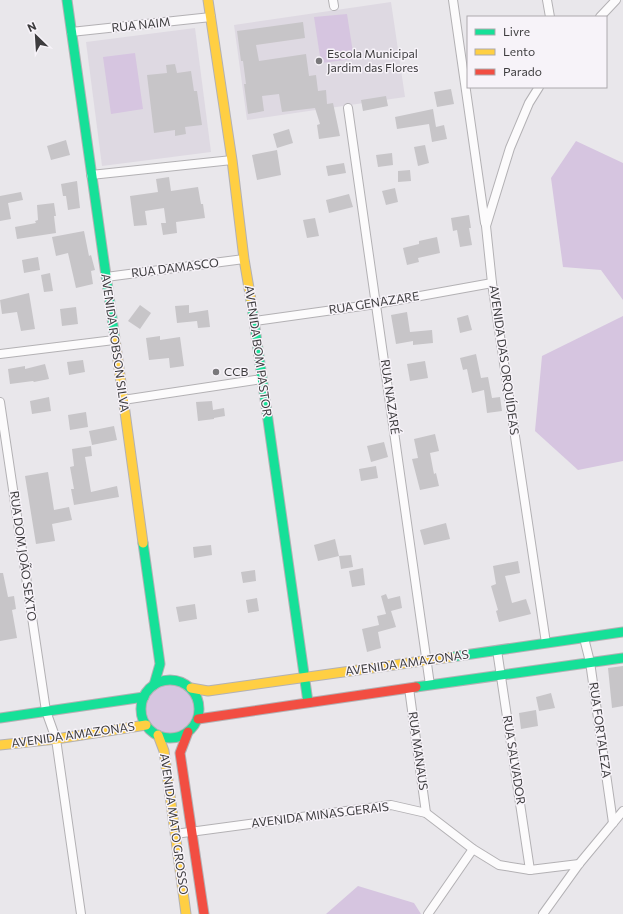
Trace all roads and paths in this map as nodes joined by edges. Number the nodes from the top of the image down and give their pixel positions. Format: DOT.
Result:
graph roads {
  1 [pos="67,0"];
  2 [pos="208,0"];
  3 [pos="453,0"];
  4 [pos="547,0"];
  5 [pos="616,0"];
  6 [pos="550,16"];
  7 [pos="601,16"];
  8 [pos="210,17"];
  9 [pos="71,32"];
  10 [pos="538,88"];
  11 [pos="348,108"];
  12 [pos="232,160"];
  13 [pos="91,175"];
  14 [pos="486,226"];
  15 [pos="244,259"];
  16 [pos="106,277"];
  17 [pos="492,283"];
  18 [pos="376,304"];
  19 [pos="255,321"];
  20 [pos="114,340"];
  21 [pos="0,354"];
  22 [pos="262,379"];
  23 [pos="123,400"];
  24 [pos="0,402"];
  25 [pos="623,632"];
  26 [pos="584,638"];
  27 [pos="546,643"];
  28 [pos="497,650"];
  29 [pos="623,658"];
  30 [pos="427,660"];
  31 [pos="590,662"];
  32 [pos="160,664"];
  33 [pos="501,675"];
  34 [pos="304,678"];
  35 [pos="176,680"];
  36 [pos="154,685"];
  37 [pos="430,685"];
  38 [pos="191,688"];
  39 [pos="409,688"];
  40 [pos="144,697"];
  41 [pos="308,702"];
  42 [pos="46,711"];
  43 [pos="0,718"];
  44 [pos="198,719"];
  45 [pos="146,725"];
  46 [pos="188,732"];
  47 [pos="158,735"];
  48 [pos="56,739"];
  49 [pos="0,745"];
  50 [pos="623,811"];
  51 [pos="426,813"];
  52 [pos="613,823"];
  53 [pos="191,832"];
  54 [pos="175,834"];
  55 [pos="473,849"];
  56 [pos="579,864"];
  57 [pos="530,870"];
  58 [pos="81,914"];
  59 [pos="186,914"];
  60 [pos="204,914"];
  61 [pos="428,914"];
  62 [pos="543,914"];
  1 -- 9 [label="street, AVENIDA ROBSON SILVA"];
  2 -- 8 [label="street, AVENIDA BOM PASTOR"];
  3 -- 14 [label="street"];
  4 -- 6 [label="street"];
  5 -- 7 [label="street"];
  8 -- 9 [label="street, RUA NAIM"];
  8 -- 12 [label="street, AVENIDA BOM PASTOR"];
  9 -- 13 [label="street, AVENIDA ROBSON SILVA"];
  10 -- 14 [label="street, AVENIDA DAS ORQUÍDEAS"];
  11 -- 18 [label="street, RUA NAZARÉ"];
  12 -- 13 [label="street"];
  12 -- 15 [label="street, AVENIDA BOM PASTOR"];
  13 -- 16 [label="street, AVENIDA ROBSON SILVA"];
  14 -- 17 [label="street, AVENIDA DAS ORQUÍDEAS"];
  15 -- 16 [label="street, RUA DAMASCO"];
  15 -- 19 [label="street, AVENIDA BOM PASTOR"];
  16 -- 20 [label="street, AVENIDA ROBSON SILVA"];
  17 -- 18 [label="street, RUA GENAZARE"];
  17 -- 27 [label="street, AVENIDA DAS ORQUÍDEAS"];
  18 -- 19 [label="street, RUA GENAZARE"];
  18 -- 30 [label="street, RUA NAZARÉ"];
  19 -- 22 [label="street, AVENIDA BOM PASTOR"];
  20 -- 21 [label="street"];
  20 -- 23 [label="street, AVENIDA ROBSON SILVA"];
  22 -- 23 [label="street"];
  22 -- 34 [label="street, AVENIDA BOM PASTOR"];
  23 -- 32 [label="street, AVENIDA ROBSON SILVA"];
  24 -- 42 [label="street, RUA DOM JOÃO SEXTO"];
  25 -- 26 [label="street, AVENIDA AMAZONAS"];
  26 -- 27 [label="street, AVENIDA AMAZONAS"];
  26 -- 31 [label="street, RUA FORTALEZA"];
  27 -- 28 [label="street, AVENIDA AMAZONAS"];
  28 -- 30 [label="street, AVENIDA AMAZONAS"];
  28 -- 33 [label="street, RUA SALVADOR"];
  29 -- 31 [label="street, AVENIDA AMAZONAS"];
  30 -- 34 [label="street, AVENIDA AMAZONAS"];
  30 -- 37 [label="street, RUA NAZARÉ"];
  31 -- 33 [label="street, AVENIDA AMAZONAS"];
  31 -- 52 [label="street, RUA FORTALEZA"];
  32 -- 35 [label="street"];
  32 -- 36 [label="street, AVENIDA ROBSON SILVA"];
  33 -- 37 [label="street, AVENIDA AMAZONAS"];
  33 -- 57 [label="street, RUA SALVADOR"];
  34 -- 38 [label="street, AVENIDA AMAZONAS"];
  34 -- 41 [label="street, AVENIDA BOM PASTOR"];
  35 -- 36 [label="street"];
  35 -- 38 [label="street"];
  36 -- 40 [label="street"];
  37 -- 39 [label="street, AVENIDA AMAZONAS"];
  38 -- 44 [label="street"];
  39 -- 41 [label="street, AVENIDA AMAZONAS"];
  39 -- 51 [label="street, RUA MANAUS"];
  40 -- 42 [label="street"];
  40 -- 45 [label="street"];
  41 -- 44 [label="street, AVENIDA AMAZONAS"];
  42 -- 43 [label="street"];
  42 -- 48 [label="street, RUA DOM JOÃO SEXTO"];
  44 -- 46 [label="street"];
  45 -- 47 [label="street"];
  45 -- 48 [label="street, AVENIDA AMAZONAS"];
  46 -- 47 [label="street"];
  46 -- 53 [label="street, AVENIDA MATO GROSSO"];
  47 -- 54 [label="street, AVENIDA MATO GROSSO"];
  48 -- 49 [label="street, AVENIDA AMAZONAS"];
  48 -- 58 [label="street, RUA DOM JOÃO SEXTO"];
  50 -- 52 [label="street"];
  51 -- 53 [label="street, AVENIDA MINAS GERAIS"];
  51 -- 55 [label="street, AVENIDA MINAS GERAIS"];
  52 -- 56 [label="street"];
  53 -- 54 [label="street, AVENIDA MINAS GERAIS"];
  53 -- 60 [label="street, AVENIDA MATO GROSSO"];
  54 -- 59 [label="street, AVENIDA MATO GROSSO"];
  55 -- 57 [label="street, AVENIDA MINAS GERAIS"];
  55 -- 61 [label="street"];
  56 -- 57 [label="street, AVENIDA MINAS GERAIS"];
  56 -- 62 [label="street"];
}
